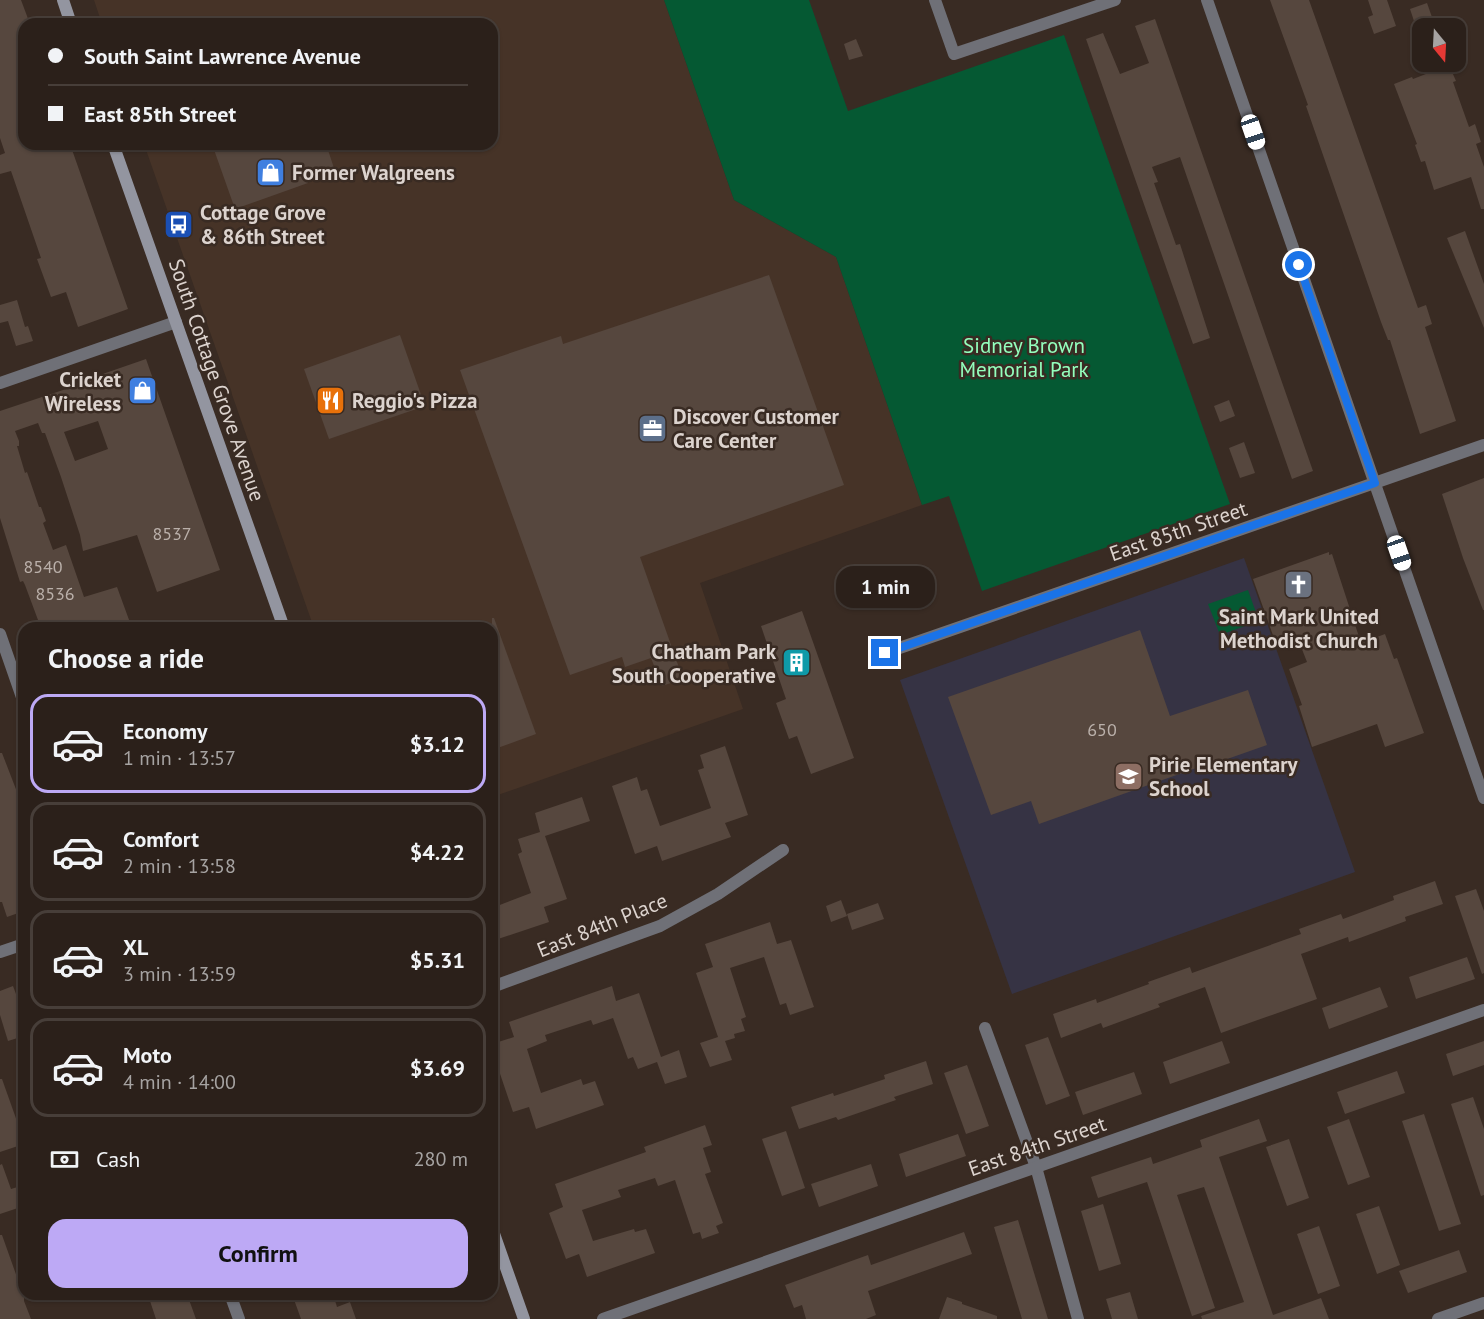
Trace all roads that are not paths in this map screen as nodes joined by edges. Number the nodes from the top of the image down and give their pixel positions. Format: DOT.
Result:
graph roads {
  1 [pos="63,0"];
  2 [pos="935,0"];
  3 [pos="1115,0"];
  4 [pos="1207,0"];
  5 [pos="69,18"];
  6 [pos="115,150"];
  7 [pos="176,322"];
  8 [pos="0,384"];
  9 [pos="1484,445"];
  10 [pos="1375,483"];
  11 [pos="282,622"];
  12 [pos="0,634"];
  13 [pos="885,653"];
  14 [pos="18,686"];
  15 [pos="1484,798"];
  16 [pos="783,850"];
  17 [pos="18,946"];
  18 [pos="0,952"];
  19 [pos="498,985"];
  20 [pos="1484,1010"];
  21 [pos="985,1028"];
  22 [pos="1036,1167"];
  23 [pos="498,1245"];
  24 [pos="232,1300"];
  25 [pos="1484,1303"];
  26 [pos="239,1319"];
  27 [pos="524,1319"];
  28 [pos="603,1319"];
  29 [pos="1078,1319"];
  30 [pos="1438,1319"];
  1 -- 5 [label="main road"];
  2 -- 3 [label="street"];
  4 -- 10 [label="street"];
  6 -- 7 [label="main road, South Cottage Grove Avenue"];
  7 -- 8 [label="street"];
  7 -- 11 [label="main road, South Cottage Grove Avenue"];
  9 -- 10 [label="street, East 85th Street"];
  10 -- 13 [label="street, East 85th Street"];
  10 -- 15 [label="street"];
  12 -- 14 [label="street"];
  16 -- 19 [label="street, East 84th Place"];
  17 -- 18 [label="street"];
  20 -- 22 [label="street, East 84th Street"];
  21 -- 22 [label="street"];
  22 -- 28 [label="street, East 84th Street"];
  22 -- 29 [label="street"];
  23 -- 27 [label="main road"];
  24 -- 26 [label="street"];
  25 -- 30 [label="street"];
}
